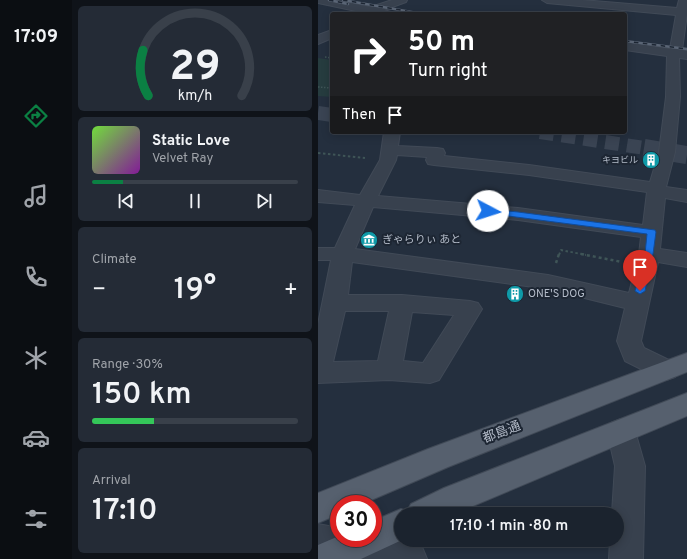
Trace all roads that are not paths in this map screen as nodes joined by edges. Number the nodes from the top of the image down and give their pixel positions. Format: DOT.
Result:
graph roads {
  1 [pos="318,0"];
  2 [pos="402,0"];
  3 [pos="547,0"];
  4 [pos="684,0"];
  5 [pos="373,12"];
  6 [pos="380,12"];
  7 [pos="683,16"];
  8 [pos="627,46"];
  9 [pos="678,57"];
  10 [pos="627,58"];
  11 [pos="680,98"];
  12 [pos="390,147"];
  13 [pos="657,189"];
  14 [pos="318,196"];
  15 [pos="687,196"];
  16 [pos="366,201"];
  17 [pos="652,232"];
  18 [pos="318,254"];
  19 [pos="343,254"];
  20 [pos="648,260"];
  21 [pos="687,260"];
  22 [pos="335,303"];
  23 [pos="402,303"];
  24 [pos="637,303"];
  25 [pos="676,366"];
  26 [pos="389,370"];
  27 [pos="318,372"];
  28 [pos="687,404"];
  29 [pos="621,431"];
  30 [pos="436,507"];
  31 [pos="318,508"];
  32 [pos="394,527"];
  33 [pos="382,533"];
  34 [pos="318,540"];
  35 [pos="330,542"];
  36 [pos="363,547"];
  37 [pos="410,559"];
  38 [pos="626,559"];
  1 -- 5 [label="street"];
  2 -- 6 [label="street"];
  3 -- 7 [label="street"];
  4 -- 7 [label="street"];
  7 -- 9 [label="street"];
  8 -- 9 [label="street"];
  9 -- 10 [label="street"];
  9 -- 11 [label="street"];
  11 -- 13 [label="street"];
  12 -- 13 [label="street"];
  12 -- 16 [label="street"];
  13 -- 15 [label="street"];
  13 -- 17 [label="street"];
  14 -- 16 [label="street"];
  16 -- 17 [label="street"];
  16 -- 19 [label="street"];
  17 -- 20 [label="street"];
  18 -- 19 [label="street"];
  19 -- 22 [label="street"];
  19 -- 24 [label="street"];
  20 -- 21 [label="street"];
  20 -- 24 [label="street"];
  22 -- 23 [label="street"];
  22 -- 27 [label="street"];
  23 -- 26 [label="street"];
  23 -- 26 [label="street"];
  24 -- 25 [label="street"];
  25 -- 31 [label="main road, 都島通"];
  26 -- 27 [label="street"];
  28 -- 29 [label="main road"];
  29 -- 30 [label="main road"];
  29 -- 38 [label="street"];
  32 -- 33 [label="main road"];
  34 -- 35 [label="street"];
  36 -- 37 [label="street"];
}
